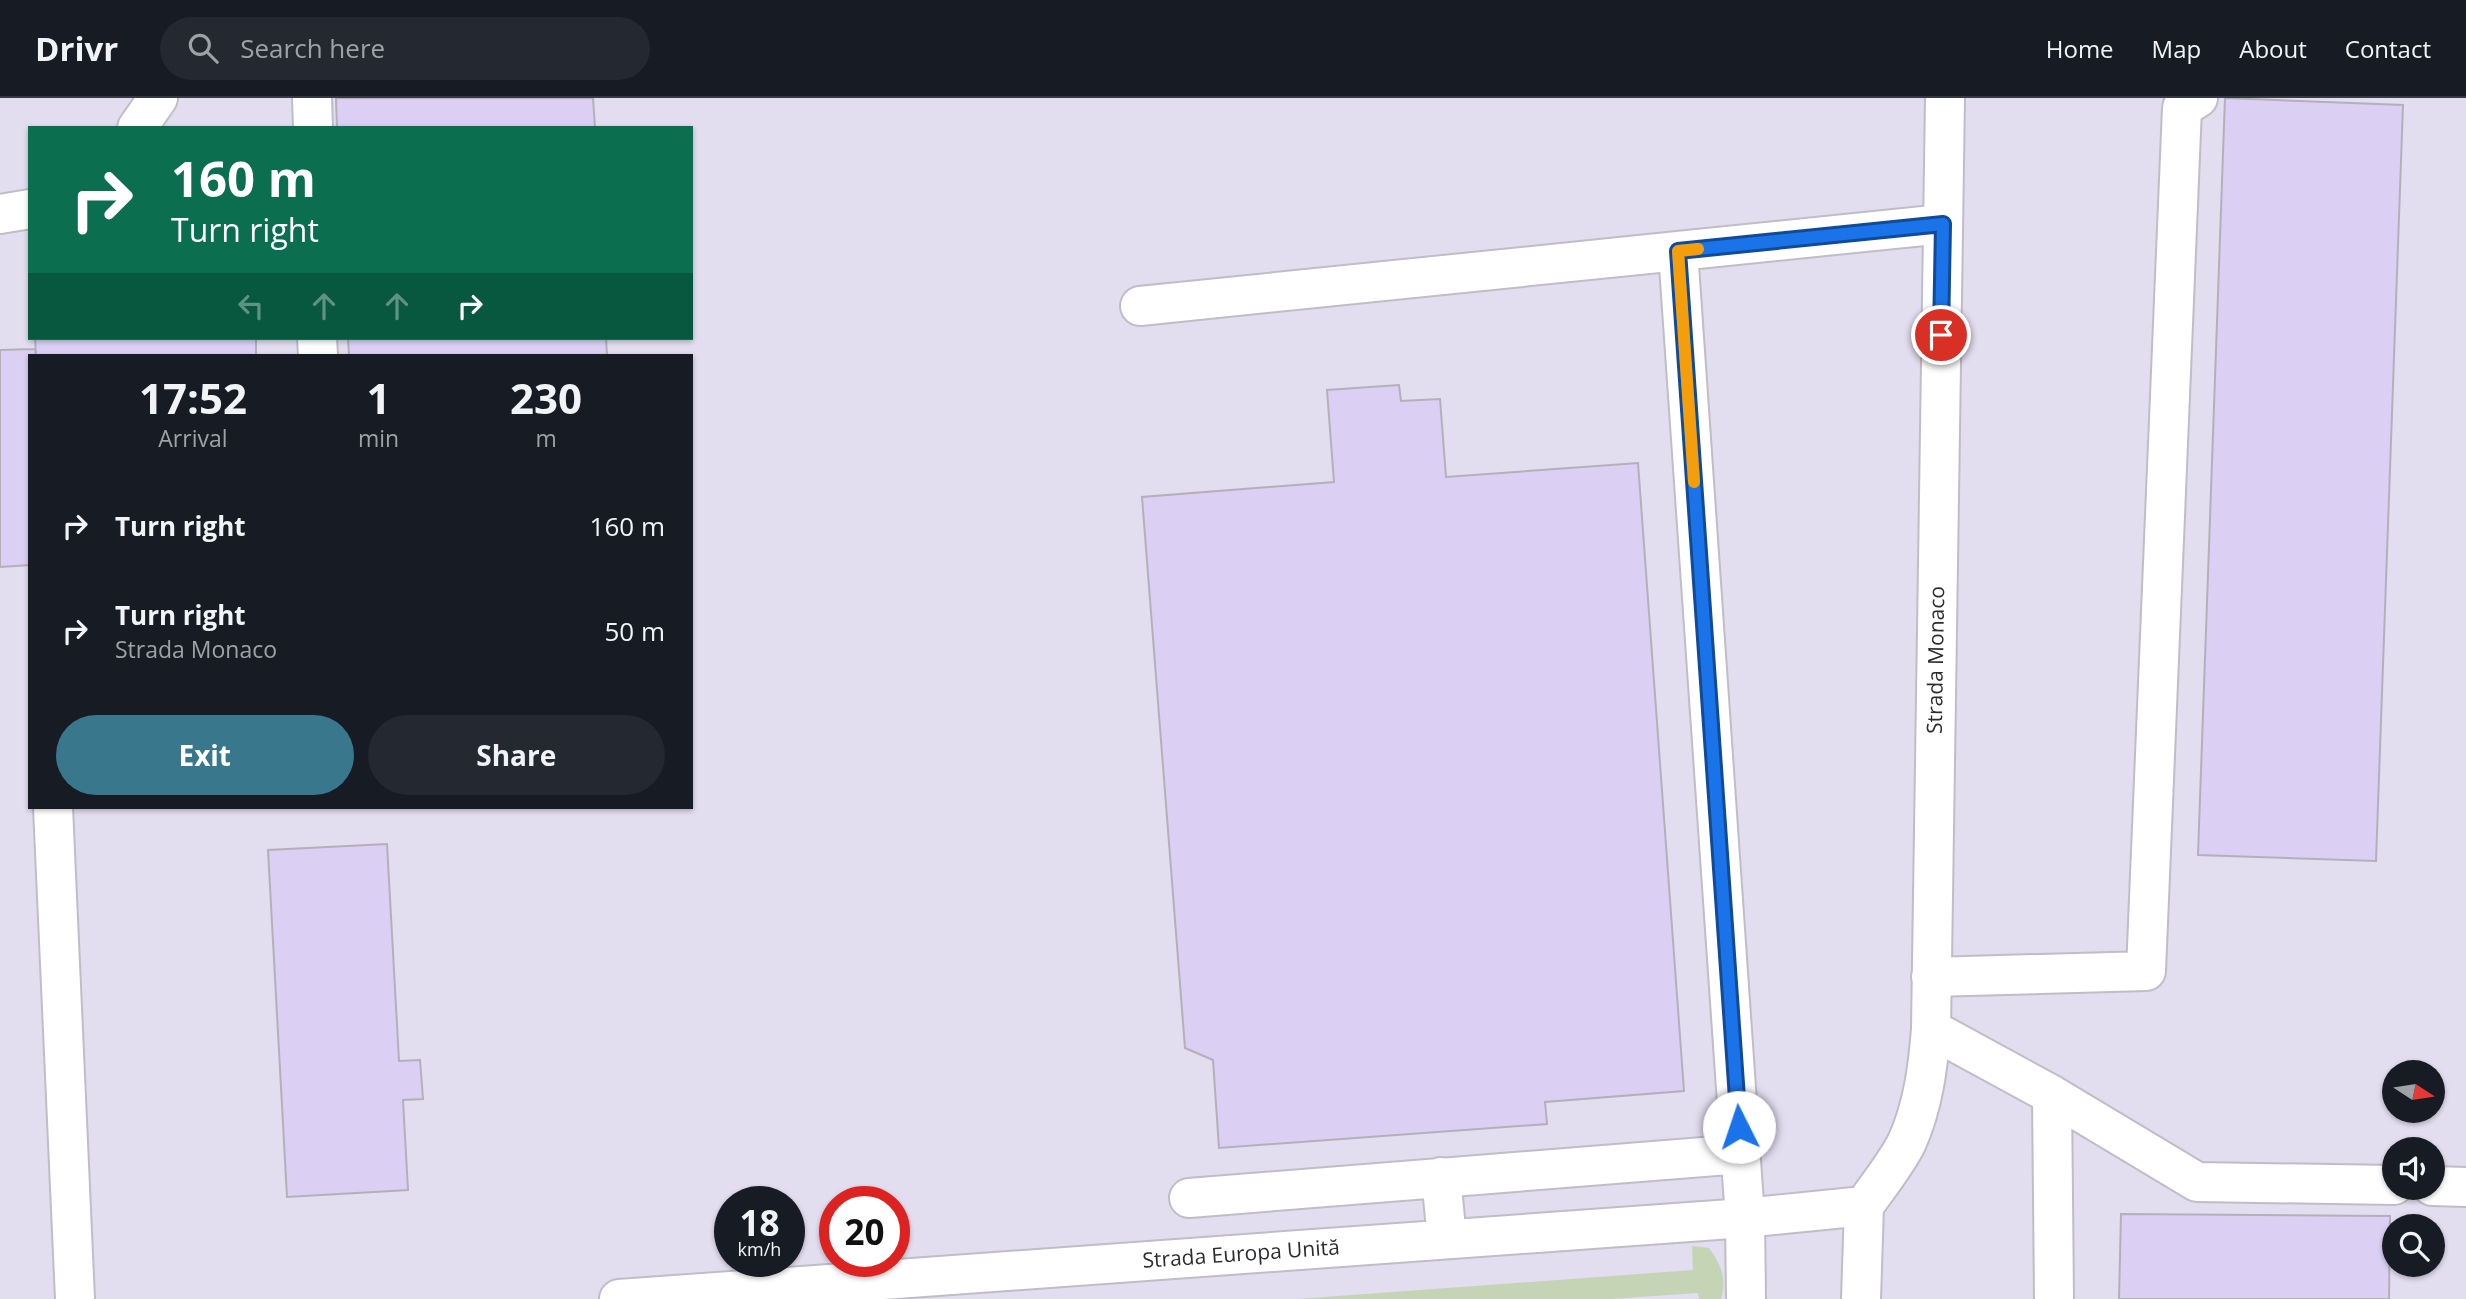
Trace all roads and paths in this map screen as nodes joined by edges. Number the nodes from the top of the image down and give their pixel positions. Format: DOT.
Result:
graph roads {
  1 [pos="158,98"];
  2 [pos="312,98"];
  3 [pos="1945,98"];
  4 [pos="2198,98"];
  5 [pos="138,126"];
  6 [pos="313,126"];
  7 [pos="28,209"];
  8 [pos="0,214"];
  9 [pos="1943,224"];
  10 [pos="1678,251"];
  11 [pos="1140,306"];
  12 [pos="53,809"];
  13 [pos="1931,976"];
  14 [pos="1931,1029"];
  15 [pos="2052,1095"];
  16 [pos="1741,1154"];
  17 [pos="1441,1177"];
  18 [pos="2382,1185"];
  19 [pos="2445,1186"];
  20 [pos="2466,1186"];
  21 [pos="1189,1198"];
  22 [pos="1864,1206"];
  23 [pos="1745,1218"];
  24 [pos="1447,1239"];
  25 [pos="75,1299"];
  26 [pos="619,1299"];
  27 [pos="1746,1299"];
  28 [pos="1861,1299"];
  29 [pos="2054,1299"];
  1 -- 5 [label="street"];
  2 -- 6 [label="street"];
  3 -- 9 [label="street, Strada Monaco"];
  4 -- 13 [label="street"];
  7 -- 8 [label="street"];
  9 -- 10 [label="street"];
  9 -- 13 [label="street, Strada Monaco"];
  10 -- 11 [label="street"];
  10 -- 16 [label="street"];
  12 -- 25 [label="street"];
  13 -- 14 [label="street, Strada Monaco"];
  14 -- 15 [label="street"];
  14 -- 22 [label="street, Strada Monaco"];
  15 -- 18 [label="street"];
  15 -- 29 [label="street"];
  16 -- 17 [label="street"];
  16 -- 23 [label="street"];
  17 -- 21 [label="street"];
  17 -- 24 [label="street"];
  19 -- 20 [label="street"];
  22 -- 23 [label="street, Strada Europa Unită"];
  22 -- 28 [label="street"];
  23 -- 24 [label="street, Strada Europa Unită"];
  23 -- 27 [label="street"];
  24 -- 26 [label="street, Strada Europa Unită"];
}
